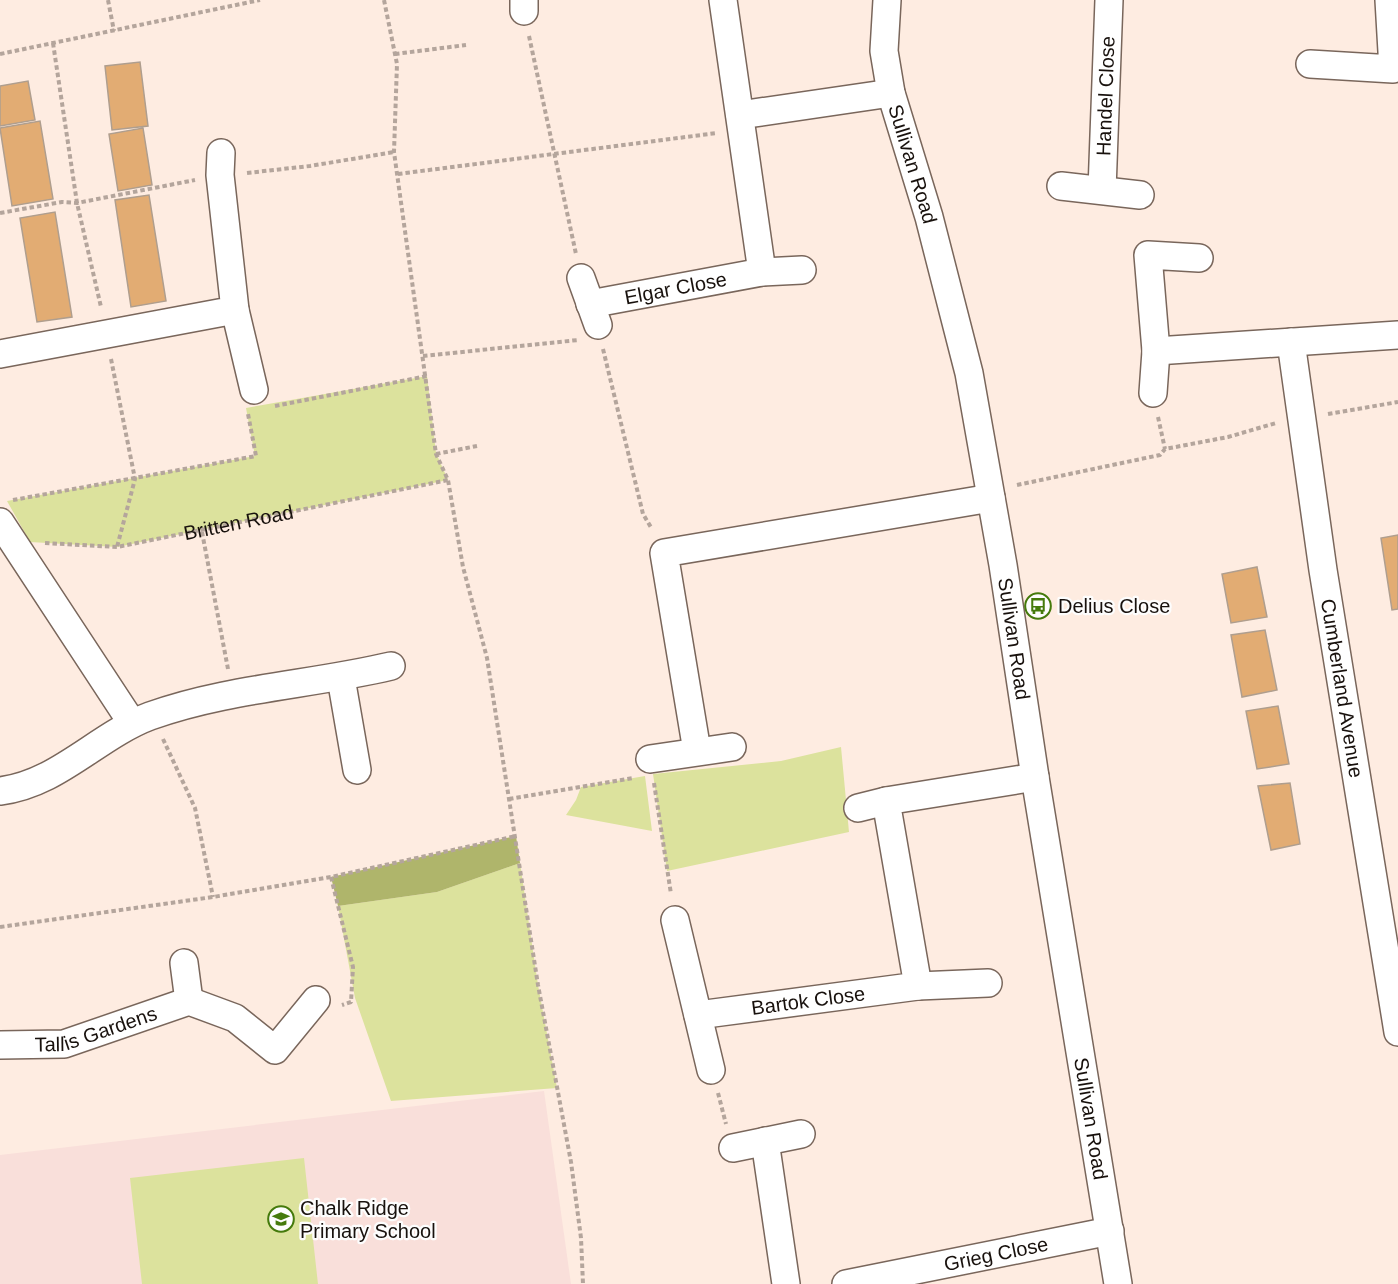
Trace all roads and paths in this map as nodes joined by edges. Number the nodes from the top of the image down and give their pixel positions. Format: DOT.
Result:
graph roads {
  1 [pos="108,0"];
  2 [pos="260,0"];
  3 [pos="384,0"];
  4 [pos="723,0"];
  5 [pos="886,0"];
  6 [pos="1109,0"];
  7 [pos="1389,0"];
  8 [pos="524,6"];
  9 [pos="114,31"];
  10 [pos="53,43"];
  11 [pos="466,45"];
  12 [pos="0,54"];
  13 [pos="395,54"];
  14 [pos="1310,64"];
  15 [pos="891,93"];
  16 [pos="741,123"];
  17 [pos="394,152"];
  18 [pos="554,152"];
  19 [pos="221,164"];
  20 [pos="398,174"];
  21 [pos="1061,186"];
  22 [pos="1102,190"];
  23 [pos="1140,195"];
  24 [pos="77,203"];
  25 [pos="0,213"];
  26 [pos="1199,258"];
  27 [pos="802,270"];
  28 [pos="762,272"];
  29 [pos="581,278"];
  30 [pos="235,310"];
  31 [pos="596,322"];
  32 [pos="107,334"];
  33 [pos="1398,335"];
  34 [pos="1291,342"];
  35 [pos="1156,351"];
  36 [pos="0,354"];
  37 [pos="423,356"];
  38 [pos="427,376"];
  39 [pos="1153,393"];
  40 [pos="255,402"];
  41 [pos="1398,402"];
  42 [pos="1320,415"];
  43 [pos="1282,421"];
  44 [pos="477,446"];
  45 [pos="436,453"];
  46 [pos="135,479"];
  47 [pos="448,480"];
  48 [pos="1015,486"];
  49 [pos="991,498"];
  50 [pos="4,512"];
  51 [pos="202,532"];
  52 [pos="41,543"];
  53 [pos="117,547"];
  54 [pos="664,553"];
  55 [pos="391,666"];
  56 [pos="341,678"];
  57 [pos="232,692"];
  58 [pos="142,719"];
  59 [pos="732,747"];
  60 [pos="697,751"];
  61 [pos="652,767"];
  62 [pos="357,770"];
  63 [pos="1035,777"];
  64 [pos="0,791"];
  65 [pos="509,799"];
  66 [pos="886,801"];
  67 [pos="858,808"];
  68 [pos="516,836"];
  69 [pos="331,877"];
  70 [pos="213,897"];
  71 [pos="675,920"];
  72 [pos="0,927"];
  73 [pos="184,963"];
  74 [pos="988,983"];
  75 [pos="918,986"];
  76 [pos="189,1001"];
  77 [pos="310,1008"];
  78 [pos="698,1015"];
  79 [pos="1398,1032"];
  80 [pos="0,1045"];
  81 [pos="711,1070"];
  82 [pos="801,1134"];
  83 [pos="765,1141"];
  84 [pos="733,1148"];
  85 [pos="1110,1231"];
  86 [pos="583,1284"];
  87 [pos="786,1284"];
  88 [pos="846,1284"];
  89 [pos="1118,1284"];
  1 -- 9 [label="path"];
  2 -- 9 [label="path"];
  3 -- 13 [label="path"];
  4 -- 16 [label="street"];
  5 -- 15 [label="street, Sullivan Road"];
  6 -- 22 [label="street, Handel Close"];
  7 -- 14 [label="street"];
  8 -- 18 [label="path"];
  9 -- 10 [label="path"];
  10 -- 12 [label="path"];
  10 -- 24 [label="path"];
  11 -- 13 [label="path"];
  13 -- 17 [label="path"];
  15 -- 16 [label="street"];
  15 -- 49 [label="street, Sullivan Road"];
  16 -- 18 [label="path"];
  16 -- 28 [label="street"];
  17 -- 19 [label="path"];
  17 -- 20 [label="path"];
  18 -- 20 [label="path"];
  18 -- 29 [label="path"];
  19 -- 24 [label="path"];
  19 -- 30 [label="street"];
  20 -- 37 [label="path"];
  21 -- 22 [label="street"];
  22 -- 23 [label="street"];
  24 -- 25 [label="path"];
  24 -- 32 [label="path"];
  26 -- 35 [label="street"];
  27 -- 28 [label="street, Elgar Close"];
  28 -- 31 [label="street, Elgar Close"];
  29 -- 31 [label="street"];
  30 -- 32 [label="street"];
  30 -- 40 [label="street"];
  31 -- 37 [label="path"];
  31 -- 54 [label="path"];
  32 -- 36 [label="street"];
  32 -- 46 [label="path"];
  33 -- 34 [label="street"];
  34 -- 35 [label="street"];
  34 -- 79 [label="street, Cumberland Avenue"];
  35 -- 39 [label="street"];
  37 -- 38 [label="path"];
  38 -- 40 [label="path"];
  38 -- 45 [label="path"];
  40 -- 46 [label="path"];
  41 -- 42 [label="path"];
  43 -- 48 [label="path"];
  44 -- 45 [label="path"];
  45 -- 47 [label="path"];
  46 -- 50 [label="path"];
  46 -- 53 [label="path"];
  47 -- 51 [label="path, Britten Road"];
  47 -- 65 [label="path"];
  49 -- 54 [label="street"];
  49 -- 63 [label="street, Sullivan Road"];
  50 -- 58 [label="street"];
  51 -- 53 [label="path, Britten Road"];
  51 -- 57 [label="path"];
  52 -- 53 [label="path, Britten Road"];
  54 -- 60 [label="street"];
  55 -- 56 [label="street"];
  56 -- 57 [label="street"];
  56 -- 62 [label="street"];
  57 -- 58 [label="street"];
  58 -- 64 [label="street"];
  58 -- 70 [label="path"];
  59 -- 60 [label="street"];
  60 -- 61 [label="street"];
  61 -- 65 [label="path"];
  61 -- 71 [label="path"];
  63 -- 66 [label="street"];
  63 -- 85 [label="street, Sullivan Road"];
  65 -- 68 [label="path"];
  66 -- 67 [label="street"];
  66 -- 75 [label="street"];
  68 -- 69 [label="path"];
  68 -- 86 [label="path"];
  69 -- 70 [label="path"];
  69 -- 77 [label="path"];
  70 -- 72 [label="path"];
  71 -- 78 [label="street"];
  73 -- 76 [label="street"];
  74 -- 75 [label="street, Bartok Close"];
  75 -- 78 [label="street, Bartok Close"];
  76 -- 77 [label="street"];
  76 -- 80 [label="street, Tallis Gardens"];
  78 -- 81 [label="street"];
  81 -- 84 [label="path"];
  82 -- 83 [label="street"];
  83 -- 84 [label="street"];
  83 -- 87 [label="street"];
  85 -- 88 [label="street, Grieg Close"];
  85 -- 89 [label="street, Sullivan Road"];
}
